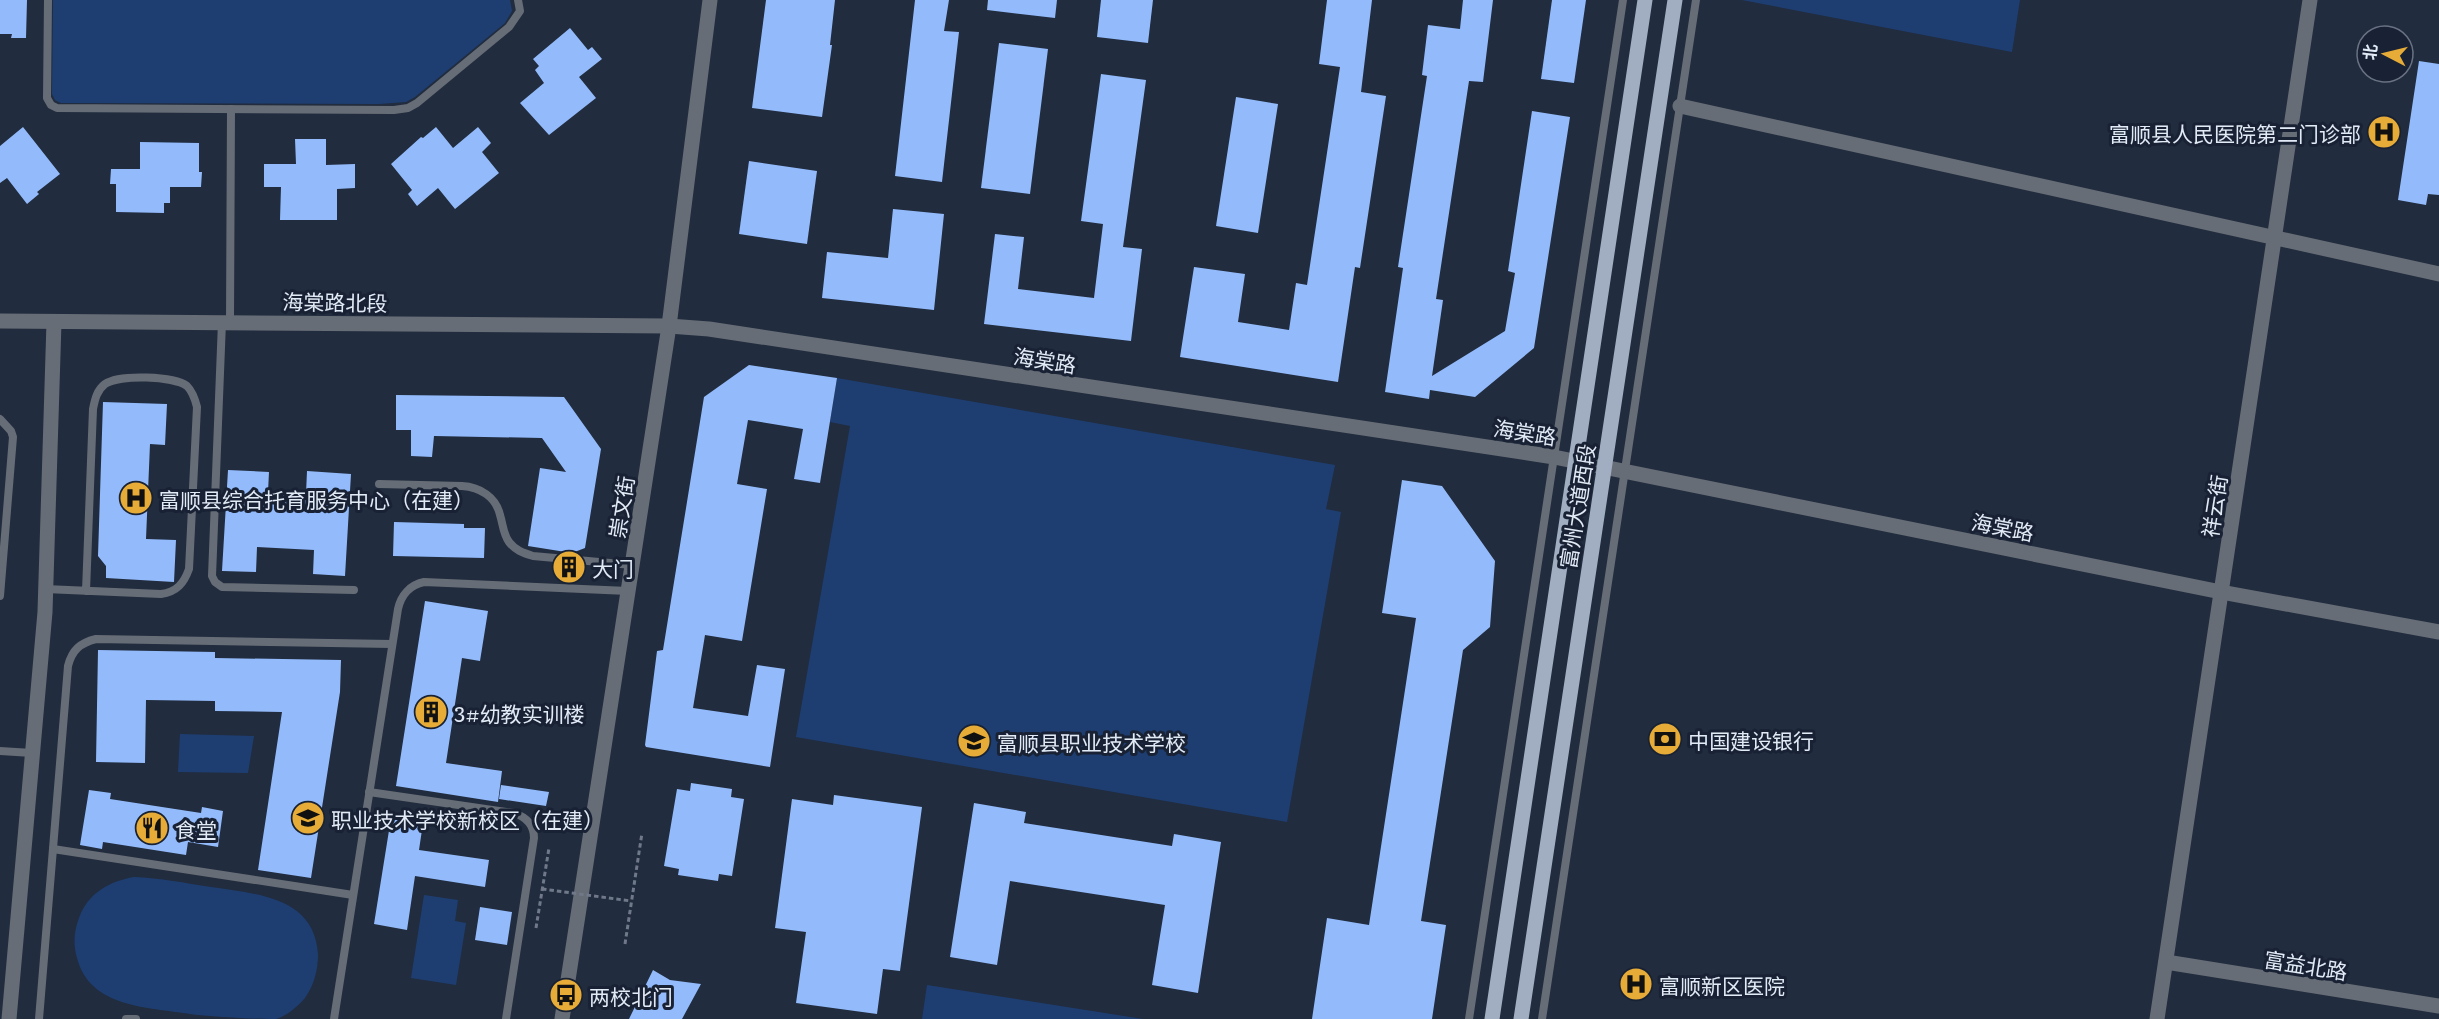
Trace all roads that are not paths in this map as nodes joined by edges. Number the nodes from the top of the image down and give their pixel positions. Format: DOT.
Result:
graph roads {
  1 [pos="48,0"];
  2 [pos="518,0"];
  3 [pos="710,0"];
  4 [pos="1623,0"];
  5 [pos="1645,0"];
  6 [pos="1675,0"];
  7 [pos="1696,0"];
  8 [pos="2310,0"];
  9 [pos="1680,106"];
  10 [pos="231,109"];
  11 [pos="2275,237"];
  12 [pos="2439,274"];
  13 [pos="0,321"];
  14 [pos="54,322"];
  15 [pos="226,322"];
  16 [pos="669,326"];
  17 [pos="0,419"];
  18 [pos="1554,457"];
  19 [pos="1575,461"];
  20 [pos="1604,467"];
  21 [pos="1625,471"];
  22 [pos="379,484"];
  23 [pos="632,566"];
  24 [pos="45,589"];
  25 [pos="354,590"];
  26 [pos="86,591"];
  27 [pos="628,591"];
  28 [pos="2221,592"];
  29 [pos="0,596"];
  30 [pos="2439,632"];
  31 [pos="392,644"];
  32 [pos="0,751"];
  33 [pos="32,753"];
  34 [pos="369,792"];
  35 [pos="53,849"];
  36 [pos="353,895"];
  37 [pos="2166,962"];
  38 [pos="2439,1006"];
  39 [pos="9,1019"];
  40 [pos="39,1019"];
  41 [pos="126,1019"];
  42 [pos="136,1019"];
  43 [pos="334,1019"];
  44 [pos="506,1019"];
  45 [pos="562,1019"];
  46 [pos="1469,1019"];
  47 [pos="1491,1019"];
  48 [pos="1521,1019"];
  49 [pos="1542,1019"];
  50 [pos="2157,1019"];
  1 -- 10 [label="lane"];
  2 -- 10 [label="lane"];
  3 -- 16 [label="street, 崇文街"];
  4 -- 18 [label="lane"];
  5 -- 19 [label="main road, 富州大道西段"];
  6 -- 20 [label="main road, 富州大道西段"];
  7 -- 9 [label="lane"];
  8 -- 11 [label="street, 祥云街"];
  9 -- 11 [label="street"];
  9 -- 21 [label="lane"];
  10 -- 15 [label="lane"];
  11 -- 12 [label="street"];
  11 -- 28 [label="street, 祥云街"];
  13 -- 14 [label="street, 海棠路北段"];
  14 -- 15 [label="street, 海棠路北段"];
  14 -- 24 [label="street"];
  15 -- 16 [label="street, 海棠路北段"];
  15 -- 25 [label="lane"];
  16 -- 18 [label="street, 海棠路"];
  16 -- 23 [label="street, 崇文街"];
  17 -- 29 [label="lane"];
  18 -- 19 [label="street, 海棠路"];
  18 -- 46 [label="lane"];
  19 -- 20 [label="street, 海棠路"];
  19 -- 47 [label="main road, 富州大道西段"];
  20 -- 21 [label="street, 海棠路"];
  20 -- 48 [label="main road, 富州大道西段"];
  21 -- 28 [label="street, 海棠路"];
  21 -- 49 [label="lane"];
  22 -- 23 [label="lane"];
  23 -- 27 [label="street, 崇文街"];
  24 -- 26 [label="lane"];
  24 -- 33 [label="street"];
  26 -- 26 [label="lane"];
  27 -- 31 [label="lane"];
  27 -- 45 [label="street, 崇文街"];
  28 -- 30 [label="street, 海棠路"];
  28 -- 37 [label="street, 祥云街"];
  31 -- 34 [label="lane"];
  31 -- 35 [label="lane"];
  32 -- 33 [label="lane"];
  33 -- 39 [label="street"];
  34 -- 36 [label="lane"];
  34 -- 44 [label="lane"];
  35 -- 36 [label="lane"];
  35 -- 40 [label="lane"];
  36 -- 43 [label="lane"];
  37 -- 38 [label="street, 富益北路"];
  37 -- 50 [label="street, 祥云街"];
  41 -- 42 [label="lane"];
}
